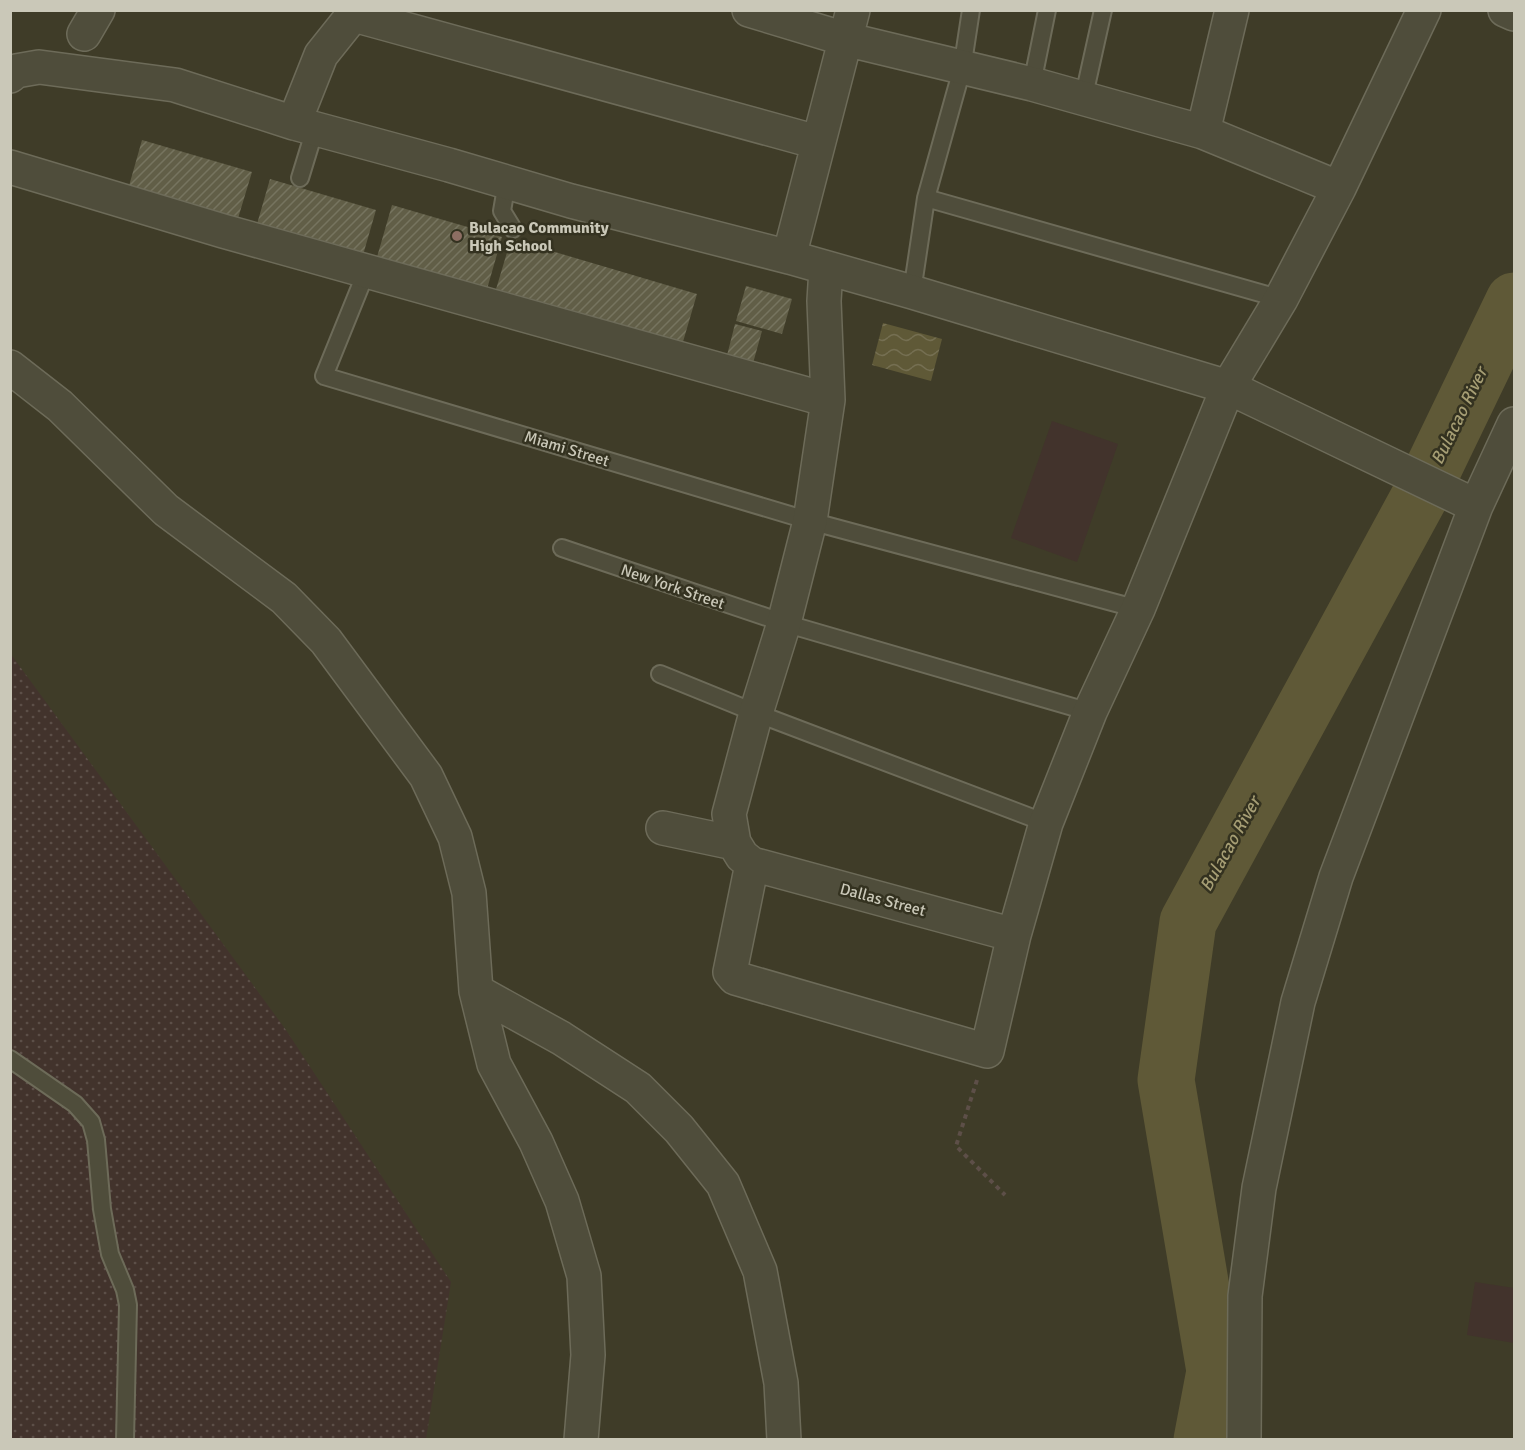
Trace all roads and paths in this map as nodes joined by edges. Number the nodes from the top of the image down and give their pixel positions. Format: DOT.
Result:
graph roads {
  1 [pos="749,10"];
  2 [pos="971,10"];
  3 [pos="1047,10"];
  4 [pos="1103,10"];
  5 [pos="1232,10"];
  6 [pos="1424,10"];
  7 [pos="1505,10"];
  8 [pos="356,13"];
  9 [pos="1515,14"];
  10 [pos="849,25"];
  11 [pos="962,69"];
  12 [pos="10,76"];
  13 [pos="1032,84"];
  14 [pos="1083,100"];
  15 [pos="305,126"];
  16 [pos="1203,132"];
  17 [pos="818,142"];
  18 [pos="10,167"];
  19 [pos="300,178"];
  20 [pos="507,182"];
  21 [pos="1339,188"];
  22 [pos="926,198"];
  23 [pos="513,229"];
  24 [pos="789,257"];
  25 [pos="826,268"];
  26 [pos="367,270"];
  27 [pos="912,292"];
  28 [pos="1281,298"];
  29 [pos="10,367"];
  30 [pos="1228,387"];
  31 [pos="828,400"];
  32 [pos="1515,424"];
  33 [pos="1476,506"];
  34 [pos="810,521"];
  35 [pos="562,548"];
  36 [pos="1138,609"];
  37 [pos="784,623"];
  38 [pos="660,674"];
  39 [pos="1090,712"];
  40 [pos="756,713"];
  41 [pos="1046,823"];
  42 [pos="663,828"];
  43 [pos="743,853"];
  44 [pos="1014,935"];
  45 [pos="476,992"];
  46 [pos="987,1051"];
  47 [pos="10,1059"];
  48 [pos="1005,1195"];
  49 [pos="1245,1435"];
  50 [pos="125,1440"];
  51 [pos="581,1440"];
  52 [pos="784,1440"];
  1 -- 10 [label="street"];
  2 -- 11 [label="lane"];
  3 -- 13 [label="lane"];
  4 -- 14 [label="lane"];
  5 -- 16 [label="street"];
  6 -- 21 [label="street"];
  7 -- 9 [label="street"];
  8 -- 15 [label="street"];
  8 -- 17 [label="street"];
  10 -- 11 [label="street"];
  10 -- 17 [label="street"];
  11 -- 13 [label="street"];
  11 -- 22 [label="lane"];
  12 -- 15 [label="street"];
  13 -- 14 [label="street"];
  14 -- 16 [label="street"];
  15 -- 19 [label="lane"];
  15 -- 20 [label="street"];
  16 -- 21 [label="street"];
  17 -- 24 [label="street"];
  18 -- 26 [label="street"];
  20 -- 23 [label="lane"];
  20 -- 24 [label="street"];
  21 -- 28 [label="street"];
  22 -- 27 [label="lane"];
  22 -- 28 [label="lane"];
  24 -- 25 [label="street"];
  25 -- 27 [label="street"];
  25 -- 31 [label="street"];
  26 -- 31 [label="street"];
  26 -- 34 [label="lane, Miami Street"];
  27 -- 30 [label="street"];
  28 -- 30 [label="street"];
  29 -- 45 [label="street"];
  30 -- 33 [label="street"];
  30 -- 36 [label="street"];
  31 -- 34 [label="street"];
  32 -- 33 [label="street"];
  33 -- 49 [label="street"];
  34 -- 36 [label="lane, Miami Street"];
  34 -- 37 [label="street"];
  35 -- 37 [label="lane, New York Street"];
  36 -- 39 [label="street"];
  37 -- 39 [label="lane, New York Street"];
  37 -- 40 [label="street"];
  38 -- 40 [label="lane"];
  39 -- 41 [label="street"];
  40 -- 41 [label="lane"];
  40 -- 43 [label="street"];
  41 -- 44 [label="street"];
  42 -- 43 [label="street, Dallas Street"];
  43 -- 44 [label="street, Dallas Street"];
  43 -- 46 [label="street"];
  44 -- 46 [label="street"];
  45 -- 51 [label="street"];
  45 -- 52 [label="street"];
  46 -- 48 [label="path"];
  47 -- 50 [label="lane"];
}
